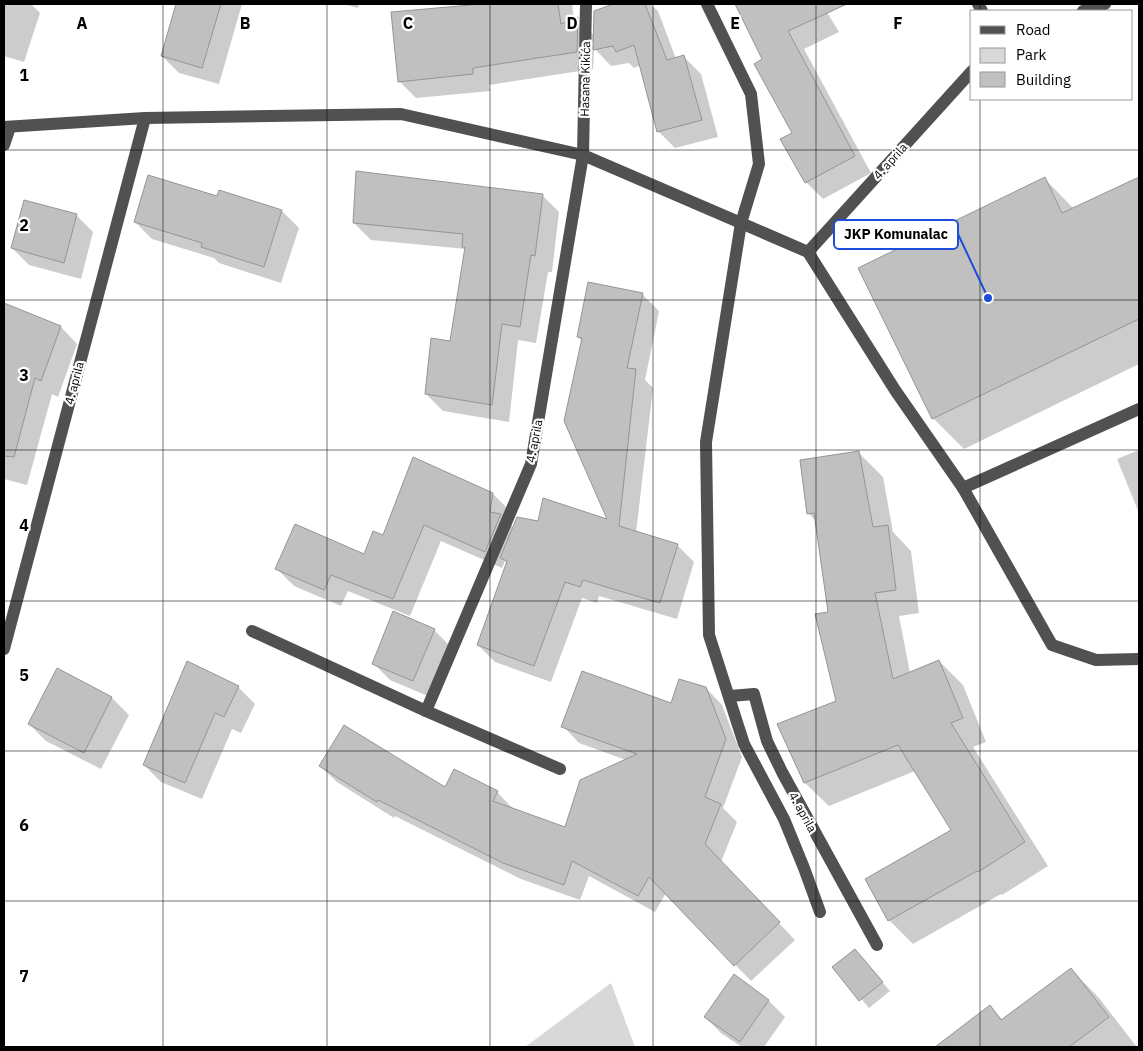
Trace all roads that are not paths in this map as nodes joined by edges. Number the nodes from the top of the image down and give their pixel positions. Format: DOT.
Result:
graph roads {
  1 [pos="586,4"];
  2 [pos="707,4"];
  3 [pos="1105,4"];
  4 [pos="1086,10"];
  5 [pos="970,73"];
  6 [pos="145,118"];
  7 [pos="7,127"];
  8 [pos="4,145"];
  9 [pos="584,155"];
  10 [pos="740,223"];
  11 [pos="808,252"];
  12 [pos="1139,409"];
  13 [pos="963,488"];
  14 [pos="252,631"];
  15 [pos="4,649"];
  16 [pos="1139,659"];
  17 [pos="730,696"];
  18 [pos="426,710"];
  19 [pos="560,769"];
  20 [pos="820,912"];
  21 [pos="877,945"];
  1 -- 9 [label="street, Hasana Kikića"];
  2 -- 10 [label="street, 4. aprila"];
  3 -- 4 [label="street"];
  5 -- 11 [label="street, 4. aprila"];
  6 -- 7 [label="street"];
  6 -- 9 [label="street"];
  6 -- 15 [label="street, 4. aprila"];
  7 -- 8 [label="street"];
  9 -- 10 [label="street"];
  9 -- 18 [label="street, 4. aprila"];
  10 -- 11 [label="street"];
  10 -- 17 [label="street, 4. aprila"];
  11 -- 13 [label="street"];
  12 -- 13 [label="street"];
  13 -- 16 [label="street"];
  14 -- 18 [label="street"];
  17 -- 20 [label="street, 4. aprila"];
  17 -- 21 [label="street, 4. aprila"];
  18 -- 19 [label="street"];
}
